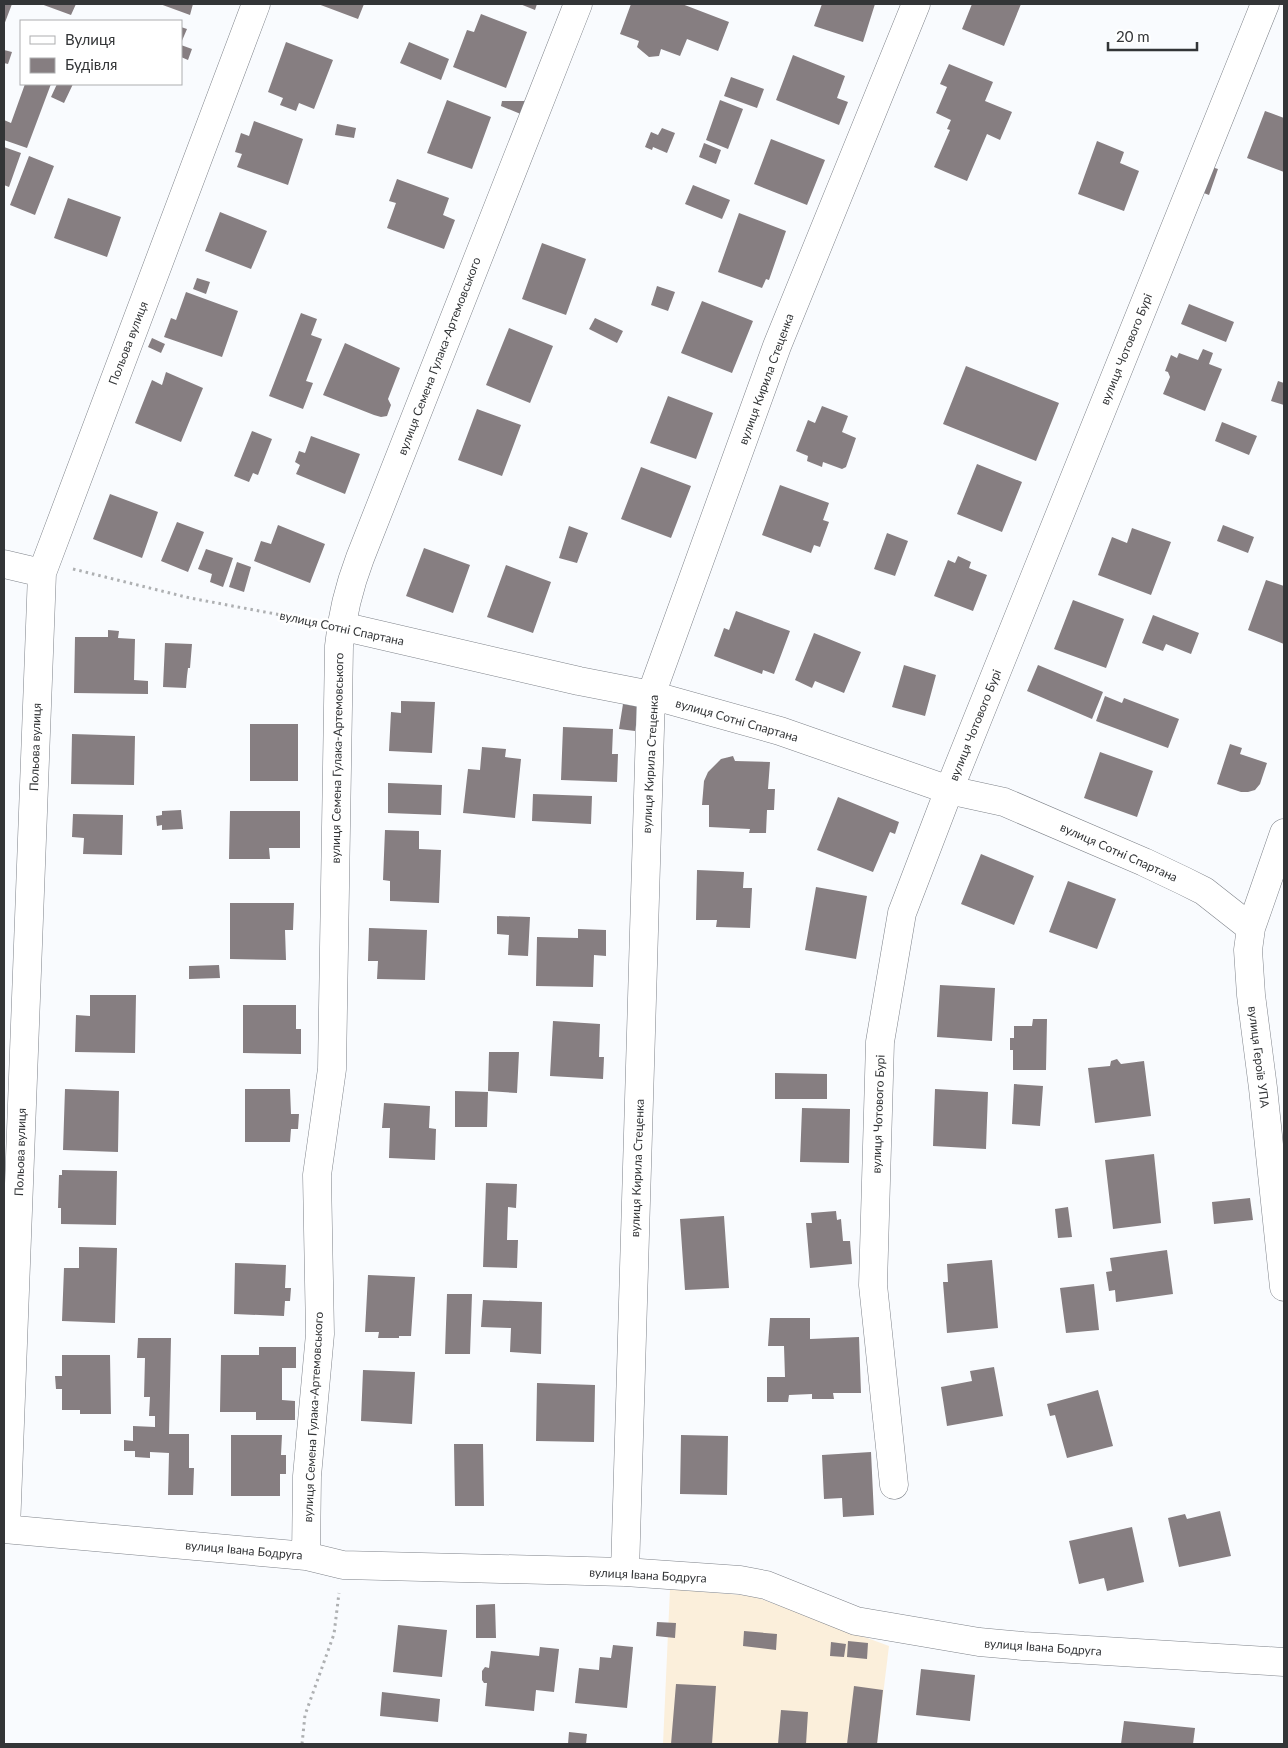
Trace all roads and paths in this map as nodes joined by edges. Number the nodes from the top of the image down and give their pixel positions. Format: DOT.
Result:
graph roads {
  1 [pos="256,4"];
  2 [pos="578,4"];
  3 [pos="916,4"];
  4 [pos="1265,4"];
  5 [pos="4,564"];
  6 [pos="44,567"];
  7 [pos="341,626"];
  8 [pos="651,695"];
  9 [pos="949,790"];
  10 [pos="1284,833"];
  11 [pos="1251,928"];
  12 [pos="1278,1163"];
  13 [pos="1284,1287"];
  14 [pos="894,1485"];
  15 [pos="5,1529"];
  16 [pos="306,1556"];
  17 [pos="342,1565"];
  18 [pos="624,1572"];
  19 [pos="1284,1662"];
  20 [pos="302,1744"];
  1 -- 6 [label="street, Польова вулиця"];
  2 -- 7 [label="street, вулиця Семена Гулака-Артемовського"];
  3 -- 8 [label="street, вулиця Кирила Стеценка"];
  4 -- 9 [label="street, вулиця Чотового Бурі"];
  5 -- 6 [label="street"];
  6 -- 7 [label="path, вулиця Сотні Спартана"];
  6 -- 15 [label="street, Польова вулиця"];
  7 -- 8 [label="street, вулиця Сотні Спартана"];
  7 -- 16 [label="street, вулиця Семена Гулака-Артемовського"];
  8 -- 9 [label="street, вулиця Сотні Спартана"];
  8 -- 18 [label="street, вулиця Кирила Стеценка"];
  9 -- 11 [label="street, вулиця Сотні Спартана"];
  9 -- 14 [label="street, вулиця Чотового Бурі"];
  10 -- 11 [label="street, вулиця Героїв УПА"];
  11 -- 12 [label="street, вулиця Героїв УПА"];
  12 -- 13 [label="street, вулиця Героїв УПА"];
  15 -- 16 [label="street, вулиця Івана Бодруга"];
  16 -- 17 [label="street, вулиця Івана Бодруга"];
  17 -- 18 [label="street, вулиця Івана Бодруга"];
  17 -- 20 [label="path"];
  18 -- 19 [label="street, вулиця Івана Бодруга"];
}
